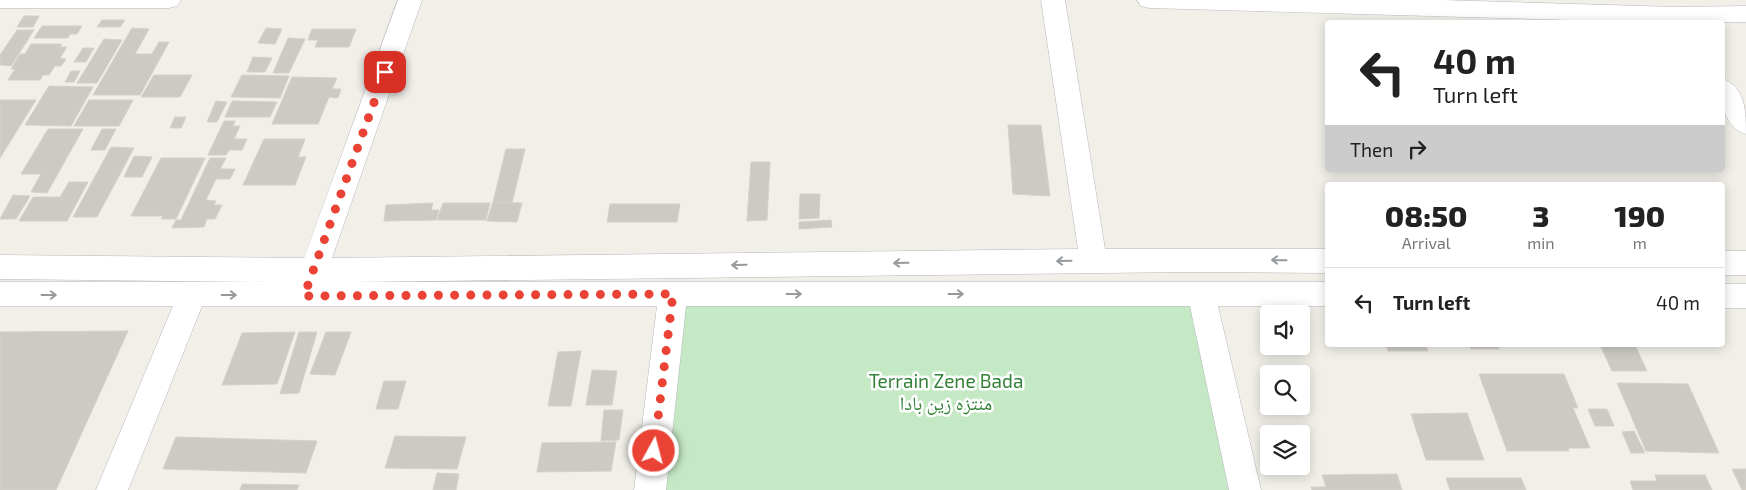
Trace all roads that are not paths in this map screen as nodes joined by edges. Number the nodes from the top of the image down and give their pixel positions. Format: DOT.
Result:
graph roads {
  1 [pos="0,0"];
  2 [pos="169,0"];
  3 [pos="410,0"];
  4 [pos="1053,0"];
  5 [pos="1150,0"];
  6 [pos="1673,12"];
  7 [pos="1746,14"];
  8 [pos="1725,92"];
  9 [pos="1746,124"];
  10 [pos="1093,260"];
  11 [pos="1325,261"];
  12 [pos="1725,263"];
  13 [pos="1746,263"];
  14 [pos="0,267"];
  15 [pos="314,270"];
  16 [pos="1201,293"];
  17 [pos="0,294"];
  18 [pos="673,294"];
  19 [pos="1325,294"];
  20 [pos="192,295"];
  21 [pos="304,296"];
  22 [pos="1725,296"];
  23 [pos="1746,296"];
  24 [pos="112,490"];
  25 [pos="650,490"];
  26 [pos="1245,490"];
  1 -- 2 [label="street"];
  3 -- 15 [label="street"];
  4 -- 10 [label="street"];
  5 -- 6 [label="street"];
  6 -- 7 [label="street"];
  8 -- 9 [label="street"];
  11 -- 10 [label="street, one-way"];
  10 -- 15 [label="street, one-way"];
  12 -- 13 [label="street"];
  14 -- 15 [label="street"];
  15 -- 21 [label="street"];
  18 -- 16 [label="street, one-way"];
  16 -- 19 [label="street"];
  16 -- 26 [label="street"];
  17 -- 20 [label="street, one-way"];
  18 -- 21 [label="street"];
  18 -- 25 [label="street"];
  20 -- 21 [label="street, one-way"];
  20 -- 24 [label="street"];
  22 -- 23 [label="street"];
}
